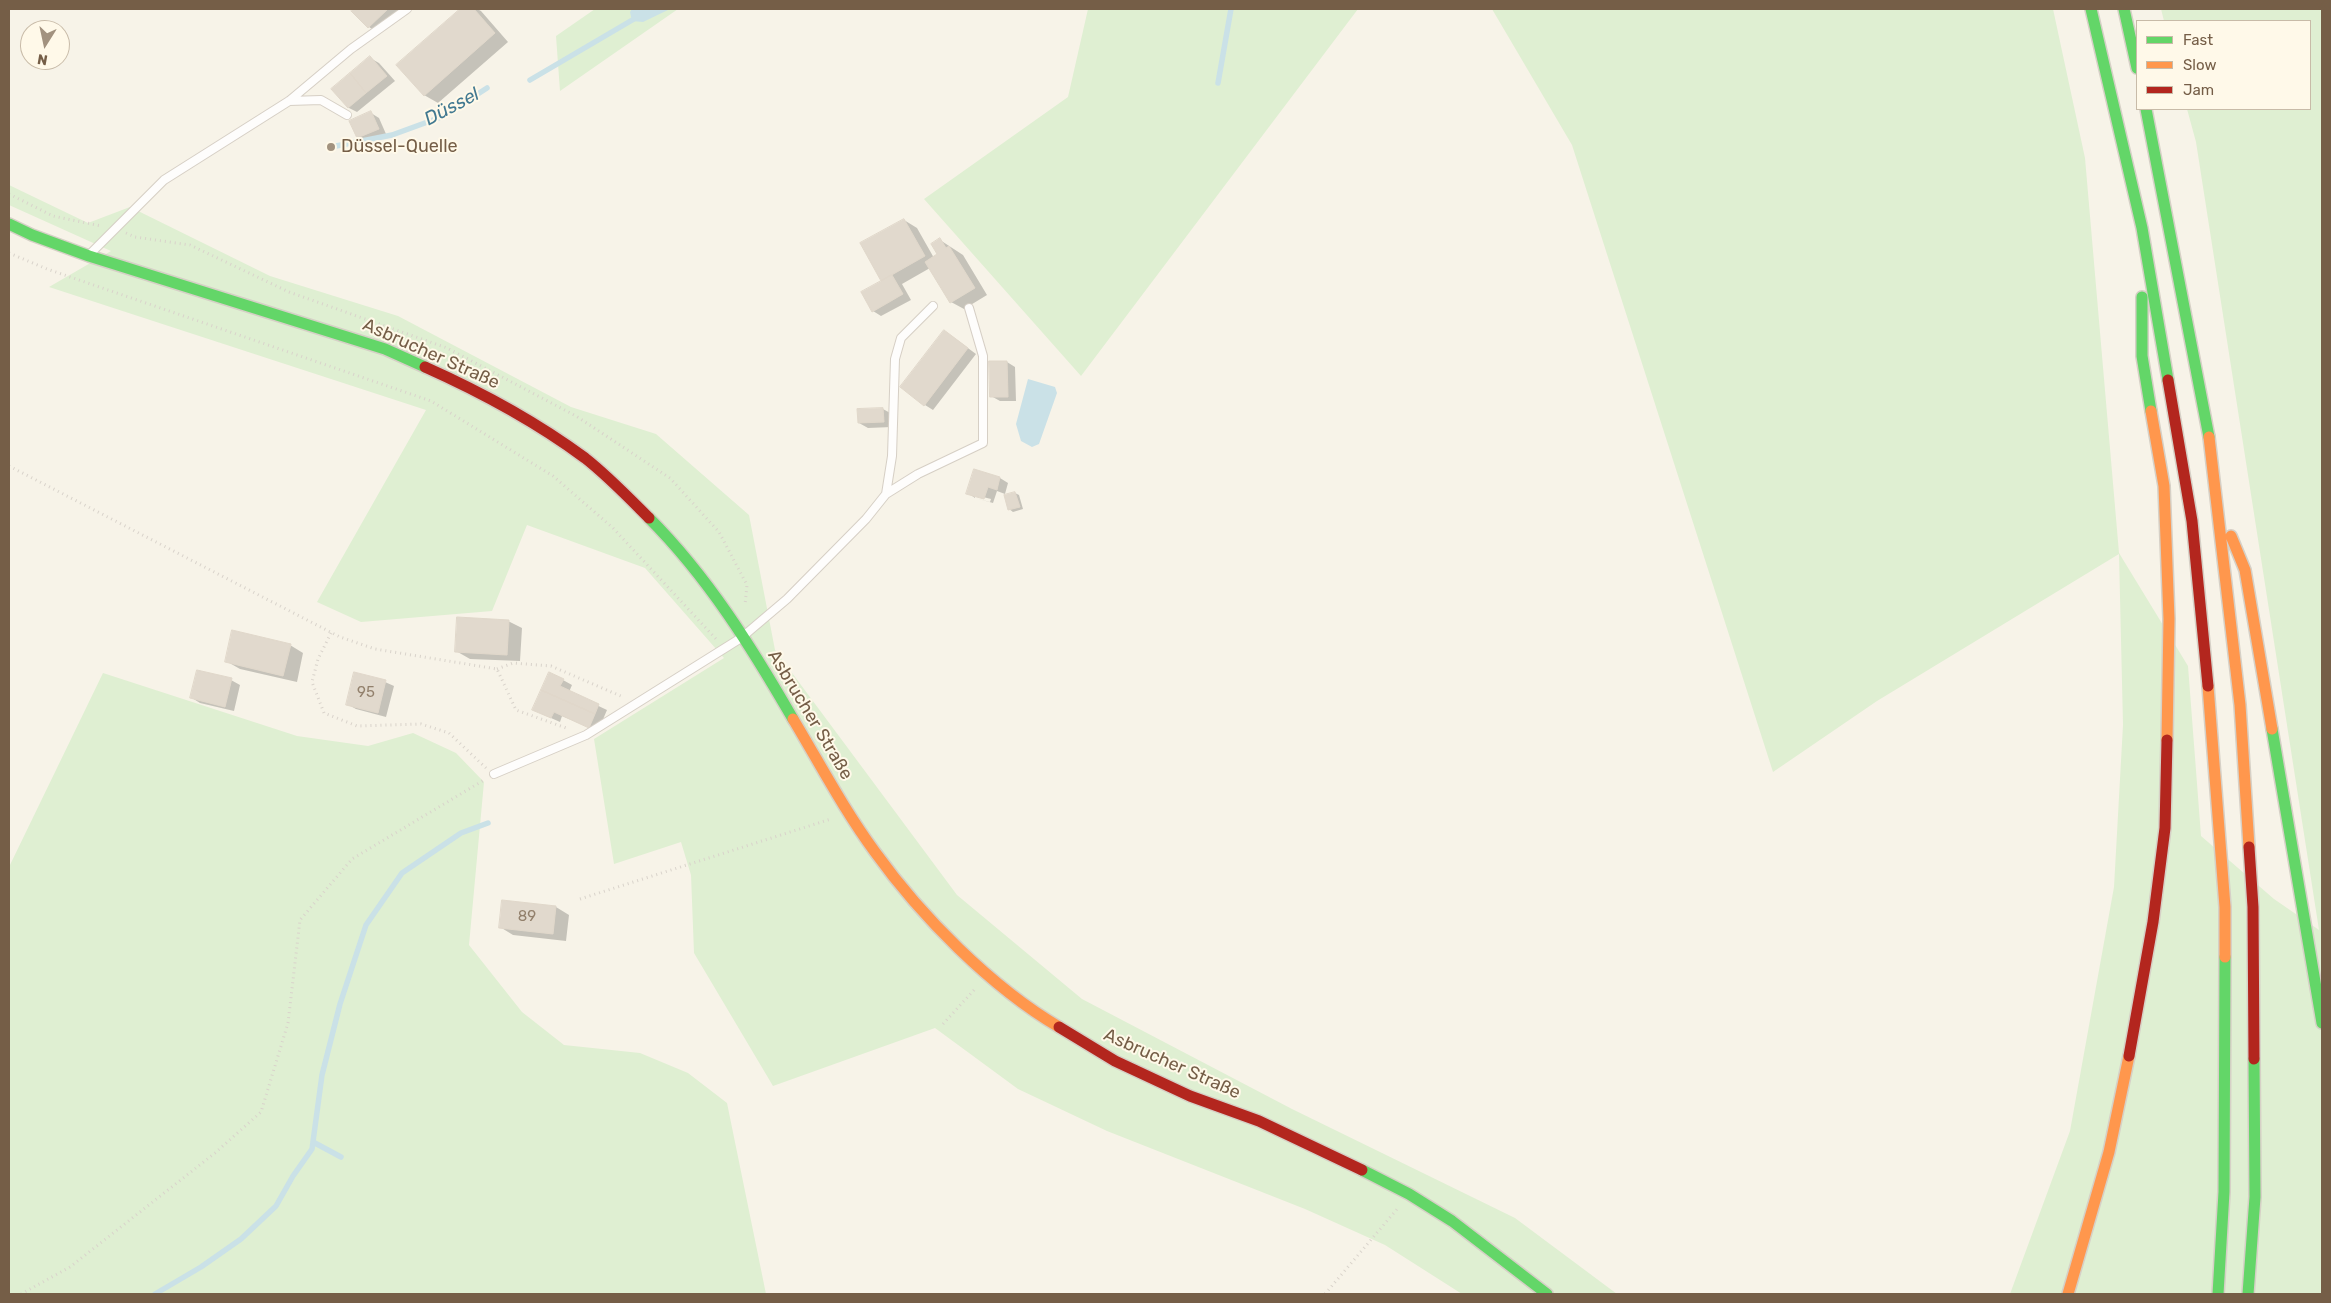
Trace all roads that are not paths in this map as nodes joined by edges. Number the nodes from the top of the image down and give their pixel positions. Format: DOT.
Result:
graph roads {
  1 [pos="407,9"];
  2 [pos="2091,9"];
  3 [pos="2124,9"];
  4 [pos="2136,63"];
  5 [pos="289,101"];
  6 [pos="2146,110"];
  7 [pos="348,116"];
  8 [pos="9,224"];
  9 [pos="2142,228"];
  10 [pos="89,256"];
  11 [pos="933,306"];
  12 [pos="969,308"];
  13 [pos="886,494"];
  14 [pos="2218,504"];
  15 [pos="742,638"];
  16 [pos="494,774"];
  17 [pos="2322,1023"];
  18 [pos="1547,1294"];
  19 [pos="2068,1294"];
  20 [pos="2218,1294"];
  21 [pos="2248,1294"];
  1 -- 5 [label="lane"];
  2 -- 9 [label="main road"];
  3 -- 4 [label="main road"];
  5 -- 7 [label="lane"];
  5 -- 10 [label="lane"];
  6 -- 14 [label="main road"];
  8 -- 10 [label="main road, Asbrucher Straße"];
  9 -- 19 [label="main road"];
  9 -- 20 [label="main road"];
  10 -- 15 [label="main road, Asbrucher Straße"];
  11 -- 13 [label="lane"];
  12 -- 13 [label="lane"];
  13 -- 15 [label="lane"];
  14 -- 17 [label="main road"];
  14 -- 21 [label="main road"];
  15 -- 16 [label="lane"];
  15 -- 18 [label="main road, Asbrucher Straße"];
}
